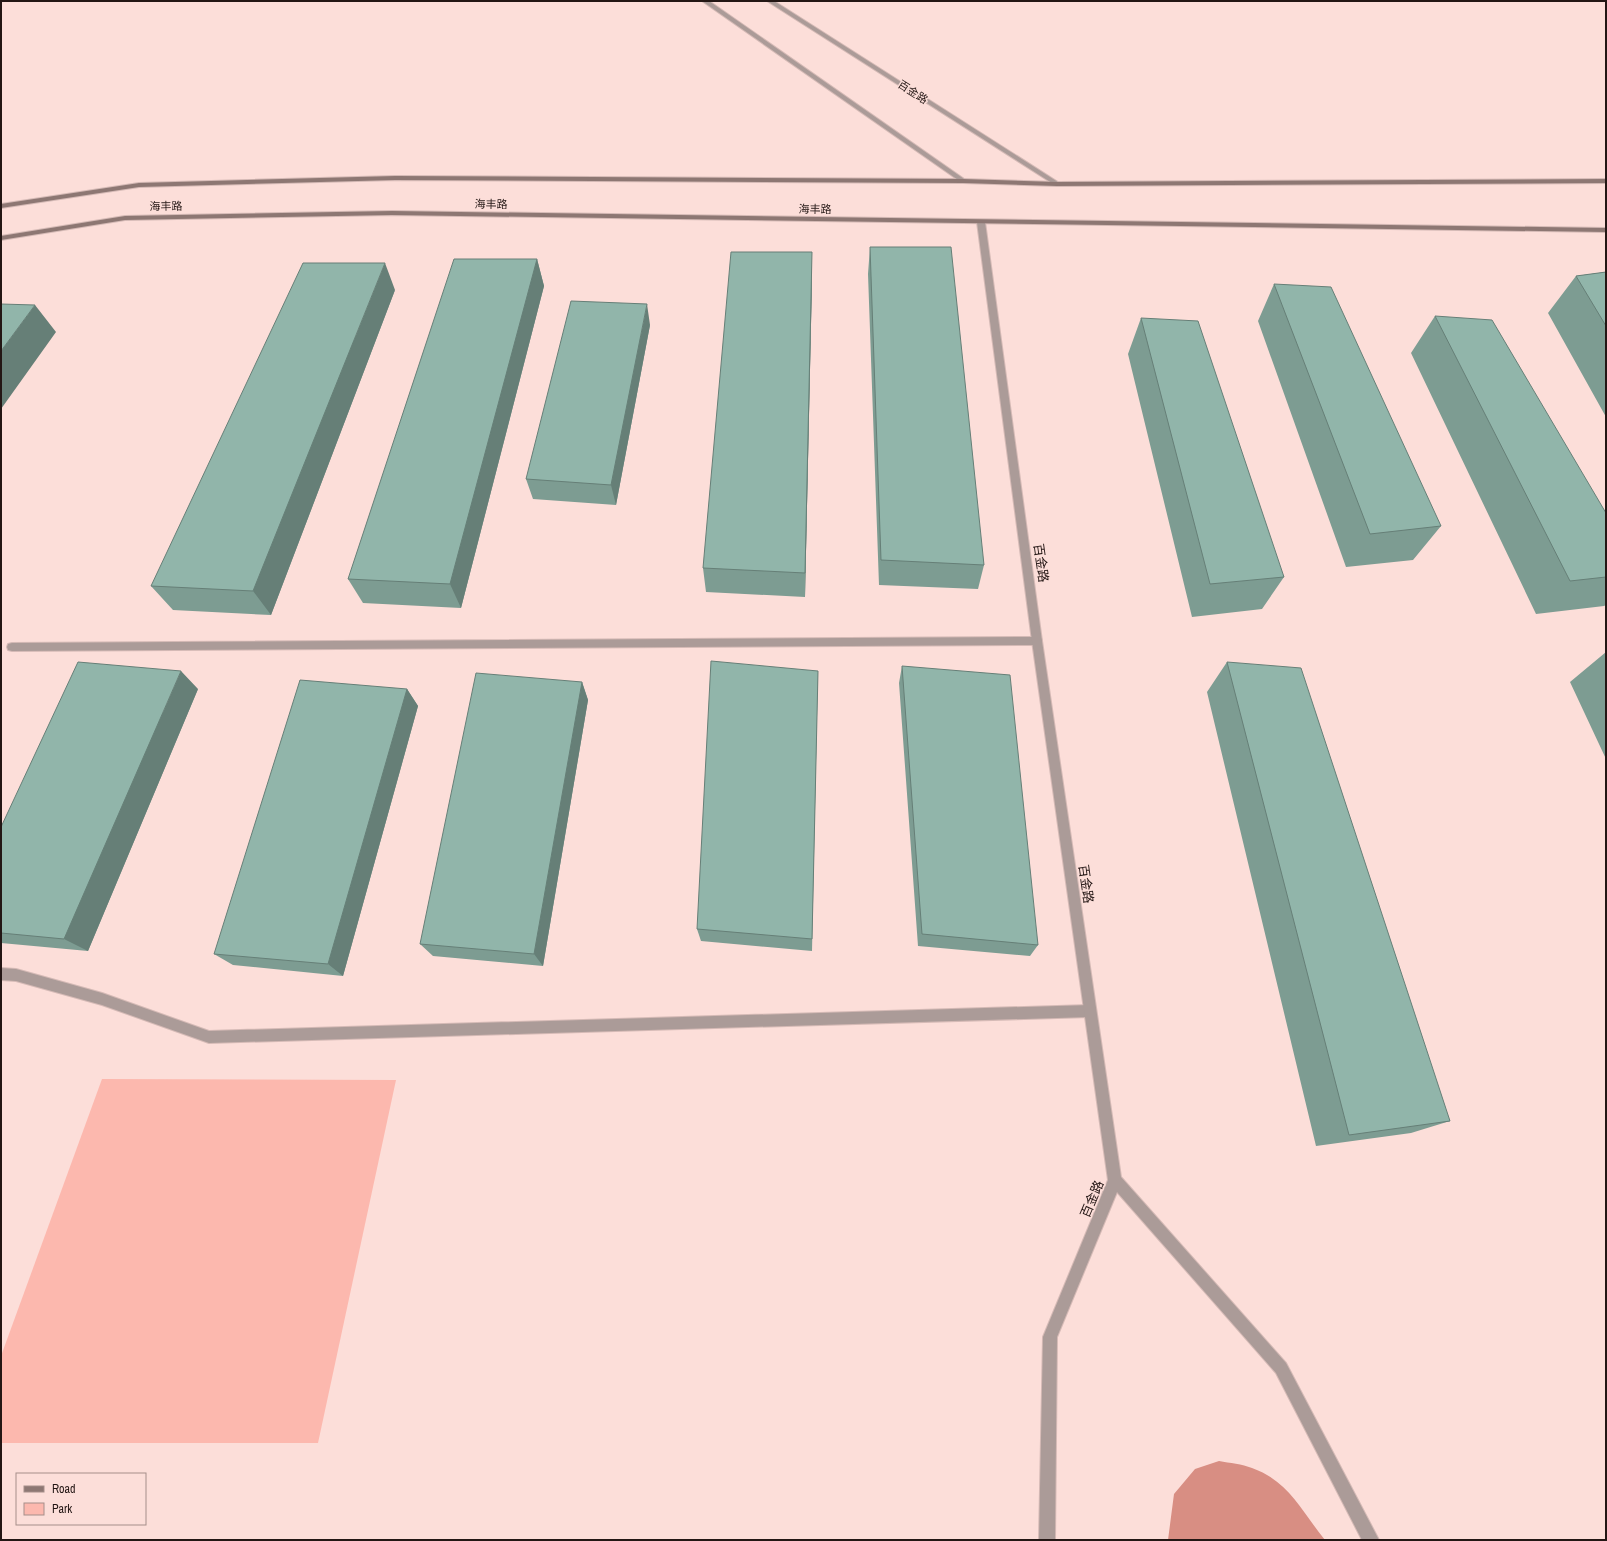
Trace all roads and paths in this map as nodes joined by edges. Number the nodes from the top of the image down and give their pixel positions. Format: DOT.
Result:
graph roads {
  1 [pos="705,1"];
  2 [pos="770,1"];
  3 [pos="963,181"];
  4 [pos="1606,181"];
  5 [pos="1057,184"];
  6 [pos="1,206"];
  7 [pos="981,222"];
  8 [pos="1606,230"];
  9 [pos="1,238"];
  10 [pos="1037,641"];
  11 [pos="12,647"];
  12 [pos="1,974"];
  13 [pos="1090,1011"];
  14 [pos="1115,1180"];
  15 [pos="1047,1540"];
  16 [pos="1371,1540"];
  1 -- 3 [label="street"];
  2 -- 5 [label="street, 百金路"];
  3 -- 5 [label="main road, 海丰路"];
  3 -- 6 [label="main road, 海丰路"];
  4 -- 5 [label="main road, 海丰路"];
  7 -- 8 [label="main road, 海丰路"];
  7 -- 9 [label="main road, 海丰路"];
  7 -- 10 [label="street, 百金路"];
  10 -- 11 [label="street"];
  10 -- 13 [label="street, 百金路"];
  12 -- 13 [label="street"];
  13 -- 14 [label="street, 百金路"];
  14 -- 15 [label="street, 百金路"];
  14 -- 16 [label="street"];
}
